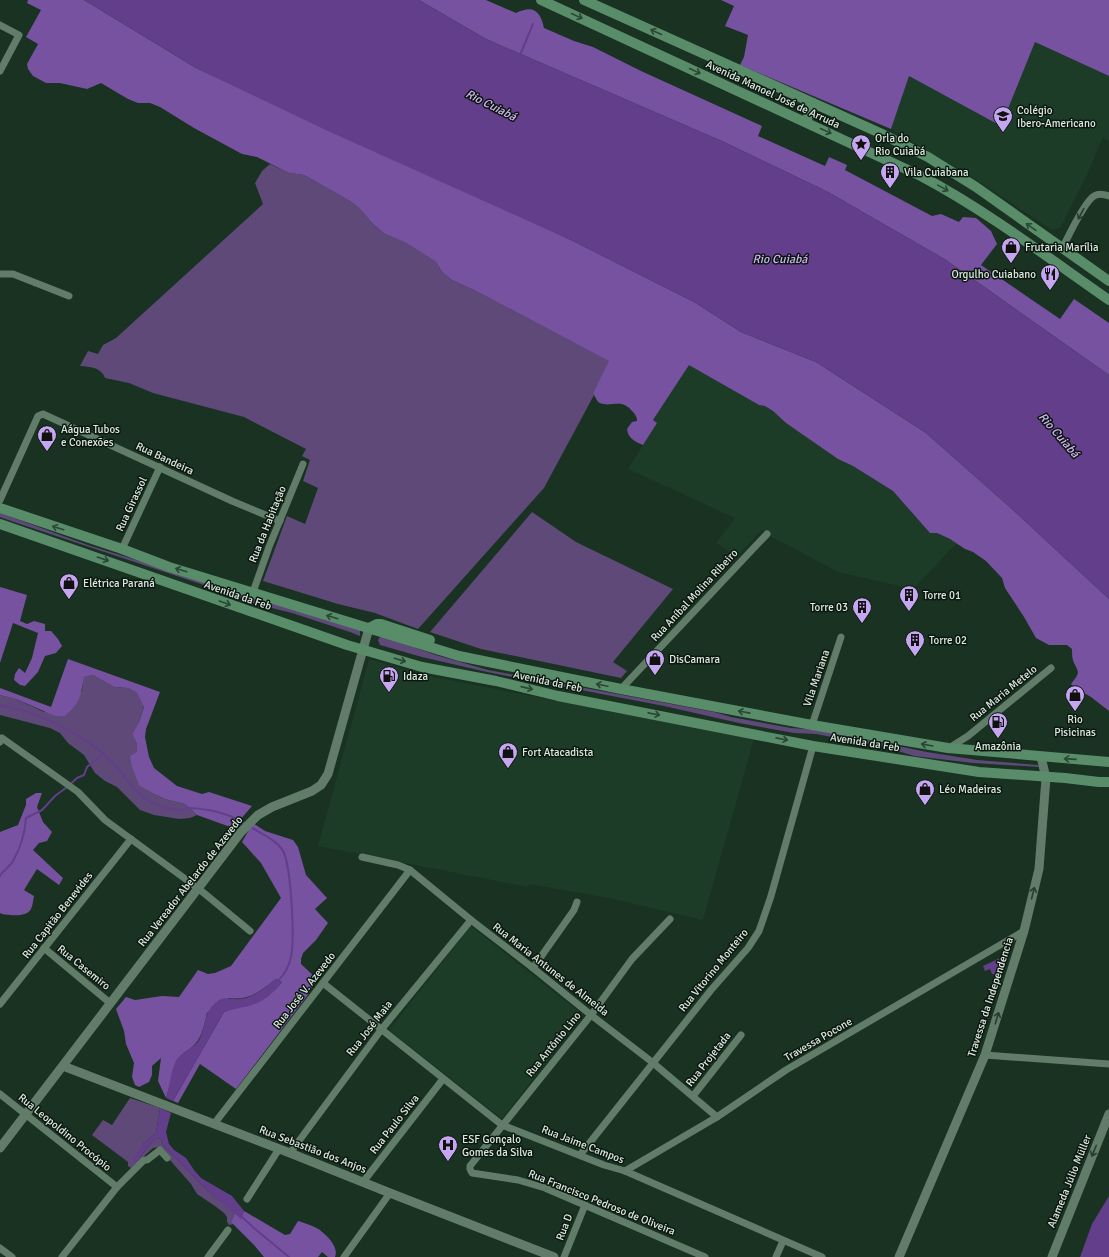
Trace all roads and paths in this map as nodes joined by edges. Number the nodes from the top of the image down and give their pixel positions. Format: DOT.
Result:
graph roads {
  1 [pos="541,0"];
  2 [pos="584,0"];
  3 [pos="0,25"];
  4 [pos="0,71"];
  5 [pos="813,103"];
  6 [pos="806,122"];
  7 [pos="1109,196"];
  8 [pos="1062,249"];
  9 [pos="0,274"];
  10 [pos="1109,281"];
  11 [pos="69,296"];
  12 [pos="1109,300"];
  13 [pos="303,464"];
  14 [pos="160,467"];
  15 [pos="0,500"];
  16 [pos="0,508"];
  17 [pos="280,521"];
  18 [pos="0,524"];
  19 [pos="768,534"];
  20 [pos="122,549"];
  21 [pos="253,592"];
  22 [pos="369,628"];
  23 [pos="841,637"];
  24 [pos="362,650"];
  25 [pos="1051,668"];
  26 [pos="621,689"];
  27 [pos="812,725"];
  28 [pos="968,736"];
  29 [pos="1,740"];
  30 [pos="813,746"];
  31 [pos="948,748"];
  32 [pos="973,751"];
  33 [pos="1041,757"];
  34 [pos="1109,762"];
  35 [pos="1046,778"];
  36 [pos="1106,783"];
  37 [pos="131,839"];
  38 [pos="362,857"];
  39 [pos="410,870"];
  40 [pos="199,889"];
  41 [pos="577,902"];
  42 [pos="670,919"];
  43 [pos="471,920"];
  44 [pos="250,931"];
  45 [pos="1024,931"];
  46 [pos="44,948"];
  47 [pos="533,968"];
  48 [pos="323,983"];
  49 [pos="110,1003"];
  50 [pos="0,1004"];
  51 [pos="591,1015"];
  52 [pos="381,1030"];
  53 [pos="741,1035"];
  54 [pos="985,1055"];
  55 [pos="652,1062"];
  56 [pos="1109,1064"];
  57 [pos="63,1066"];
  58 [pos="443,1079"];
  59 [pos="0,1094"];
  60 [pos="693,1096"];
  61 [pos="26,1113"];
  62 [pos="1109,1114"];
  63 [pos="717,1117"];
  64 [pos="214,1124"];
  65 [pos="502,1125"];
  66 [pos="0,1148"];
  67 [pos="279,1149"];
  68 [pos="290,1153"];
  69 [pos="580,1155"];
  70 [pos="167,1158"];
  71 [pos="470,1166"];
  72 [pos="625,1171"];
  73 [pos="363,1182"];
  74 [pos="117,1187"];
  75 [pos="390,1193"];
  76 [pos="247,1199"];
  77 [pos="585,1205"];
  78 [pos="228,1230"];
  79 [pos="783,1241"];
  80 [pos="0,1248"];
  81 [pos="12,1257"];
  82 [pos="62,1257"];
  83 [pos="208,1257"];
  84 [pos="344,1257"];
  85 [pos="554,1257"];
  86 [pos="564,1257"];
  87 [pos="705,1257"];
  88 [pos="776,1257"];
  89 [pos="822,1257"];
  90 [pos="899,1257"];
  91 [pos="1052,1257"];
  1 -- 6 [label="main road, Avenida Manoel José de Arruda, one-way"];
  5 -- 2 [label="main road, Avenida Manoel José de Arruda, one-way"];
  3 -- 4 [label="street"];
  5 -- 6 [label="main road"];
  8 -- 5 [label="main road, Avenida Manoel José de Arruda, one-way"];
  6 -- 12 [label="main road, Avenida Manoel José de Arruda, one-way"];
  7 -- 8 [label="street, one-way"];
  8 -- 10 [label="main road, Avenida Manoel José de Arruda"];
  9 -- 11 [label="street"];
  13 -- 17 [label="street, Rua da Habitação"];
  14 -- 15 [label="street, Rua Bandeira"];
  14 -- 17 [label="street, Rua Bandeira"];
  14 -- 20 [label="street, Rua Girassol"];
  20 -- 16 [label="main road, Avenida da Feb, one-way"];
  17 -- 21 [label="street, Rua da Habitação"];
  18 -- 24 [label="main road, Avenida da Feb, one-way"];
  19 -- 26 [label="street, Rua Aníbal Molina Ribeiro"];
  21 -- 20 [label="main road, Avenida da Feb, one-way"];
  22 -- 21 [label="main road, Avenida da Feb, one-way"];
  22 -- 24 [label="street, Rua Vereador Abelardo de Azevedo"];
  26 -- 22 [label="main road, Avenida da Feb, one-way"];
  23 -- 27 [label="street, Vila Mariana"];
  24 -- 30 [label="main road, Avenida da Feb, one-way"];
  24 -- 40 [label="street, Rua Vereador Abelardo de Azevedo"];
  25 -- 28 [label="street, Rua Maria Metelo"];
  27 -- 26 [label="main road, Avenida da Feb, one-way"];
  31 -- 27 [label="main road, Avenida da Feb, one-way"];
  28 -- 31 [label="street, Rua Maria Metelo"];
  28 -- 32 [label="street, Rua Maria Metelo"];
  29 -- 37 [label="street"];
  30 -- 35 [label="main road, Avenida da Feb"];
  30 -- 55 [label="street, Rua Vitorino Monteiro"];
  31 -- 32 [label="main road, Avenida da Feb"];
  32 -- 33 [label="main road, Avenida da Feb"];
  34 -- 33 [label="main road, Avenida da Feb, one-way"];
  33 -- 35 [label="street, Travessa da Independencia"];
  35 -- 36 [label="main road, Avenida da Feb"];
  45 -- 35 [label="street, Travessa da Independencia, one-way"];
  37 -- 40 [label="street"];
  37 -- 46 [label="street, Rua Capitão Benevides"];
  38 -- 39 [label="street, Rua Maria Antunes de Almeida"];
  39 -- 43 [label="street, Rua Maria Antunes de Almeida"];
  39 -- 48 [label="street, Rua José V. Azevedo"];
  40 -- 44 [label="street"];
  40 -- 49 [label="street, Rua Vereador Abelardo de Azevedo"];
  41 -- 47 [label="street"];
  42 -- 51 [label="street, Rua Antônio Lino"];
  43 -- 47 [label="street, Rua Maria Antunes de Almeida"];
  43 -- 52 [label="street, Rua José Maia"];
  54 -- 45 [label="street, Travessa da Independencia, one-way"];
  45 -- 63 [label="street, Travessa Pocone"];
  46 -- 49 [label="street, Rua Casemiro"];
  46 -- 50 [label="street, Rua Capitão Benevides"];
  47 -- 51 [label="street, Rua Maria Antunes de Almeida"];
  48 -- 52 [label="street, Rua Jaime Campos"];
  48 -- 64 [label="street, Rua José V. Azevedo"];
  49 -- 57 [label="street, Rua Vereador Abelardo de Azevedo"];
  51 -- 55 [label="street, Rua Maria Antunes de Almeida"];
  51 -- 65 [label="street, Rua Antônio Lino"];
  52 -- 58 [label="street, Rua Jaime Campos"];
  52 -- 68 [label="street, Rua José Maia"];
  53 -- 60 [label="street, Rua Projetada"];
  54 -- 56 [label="street"];
  54 -- 90 [label="street, Travessa da Independencia"];
  55 -- 60 [label="street, Rua Maria Antunes de Almeida"];
  55 -- 69 [label="street, Rua Vitorino Monteiro"];
  57 -- 61 [label="street, Rua Vereador Abelardo de Azevedo"];
  57 -- 64 [label="street, Rua Sebastião dos Anjos"];
  58 -- 65 [label="street, Rua Jaime Campos"];
  58 -- 73 [label="street, Rua Paulo Silva"];
  59 -- 61 [label="street, Rua Leopoldino Procópio"];
  60 -- 63 [label="street, Rua Maria Antunes de Almeida"];
  61 -- 66 [label="street, Rua Vereador Abelardo de Azevedo"];
  61 -- 74 [label="street, Rua Leopoldino Procópio"];
  62 -- 91 [label="street, Alameda Júlio Müller, one-way"];
  63 -- 72 [label="street, Travessa Pocone"];
  64 -- 67 [label="street, Rua Sebastião dos Anjos"];
  65 -- 69 [label="street, Rua Jaime Campos"];
  65 -- 71 [label="street, Rua Antônio Lino"];
  67 -- 68 [label="street, Rua Sebastião dos Anjos"];
  67 -- 76 [label="street"];
  68 -- 73 [label="street, Rua Sebastião dos Anjos"];
  69 -- 72 [label="street, Rua Jaime Campos"];
  70 -- 74 [label="street"];
  71 -- 77 [label="street, Rua Francisco Pedroso de Oliveira"];
  72 -- 79 [label="street, Rua Jaime Campos"];
  73 -- 75 [label="street, Rua Sebastião dos Anjos"];
  74 -- 82 [label="street"];
  75 -- 84 [label="street"];
  75 -- 85 [label="street, Rua Sebastião dos Anjos"];
  77 -- 86 [label="street, Rua D"];
  77 -- 87 [label="street, Rua Francisco Pedroso de Oliveira"];
  78 -- 83 [label="street"];
  79 -- 88 [label="street"];
  79 -- 89 [label="street, Rua Jaime Campos"];
  80 -- 81 [label="street"];
}
